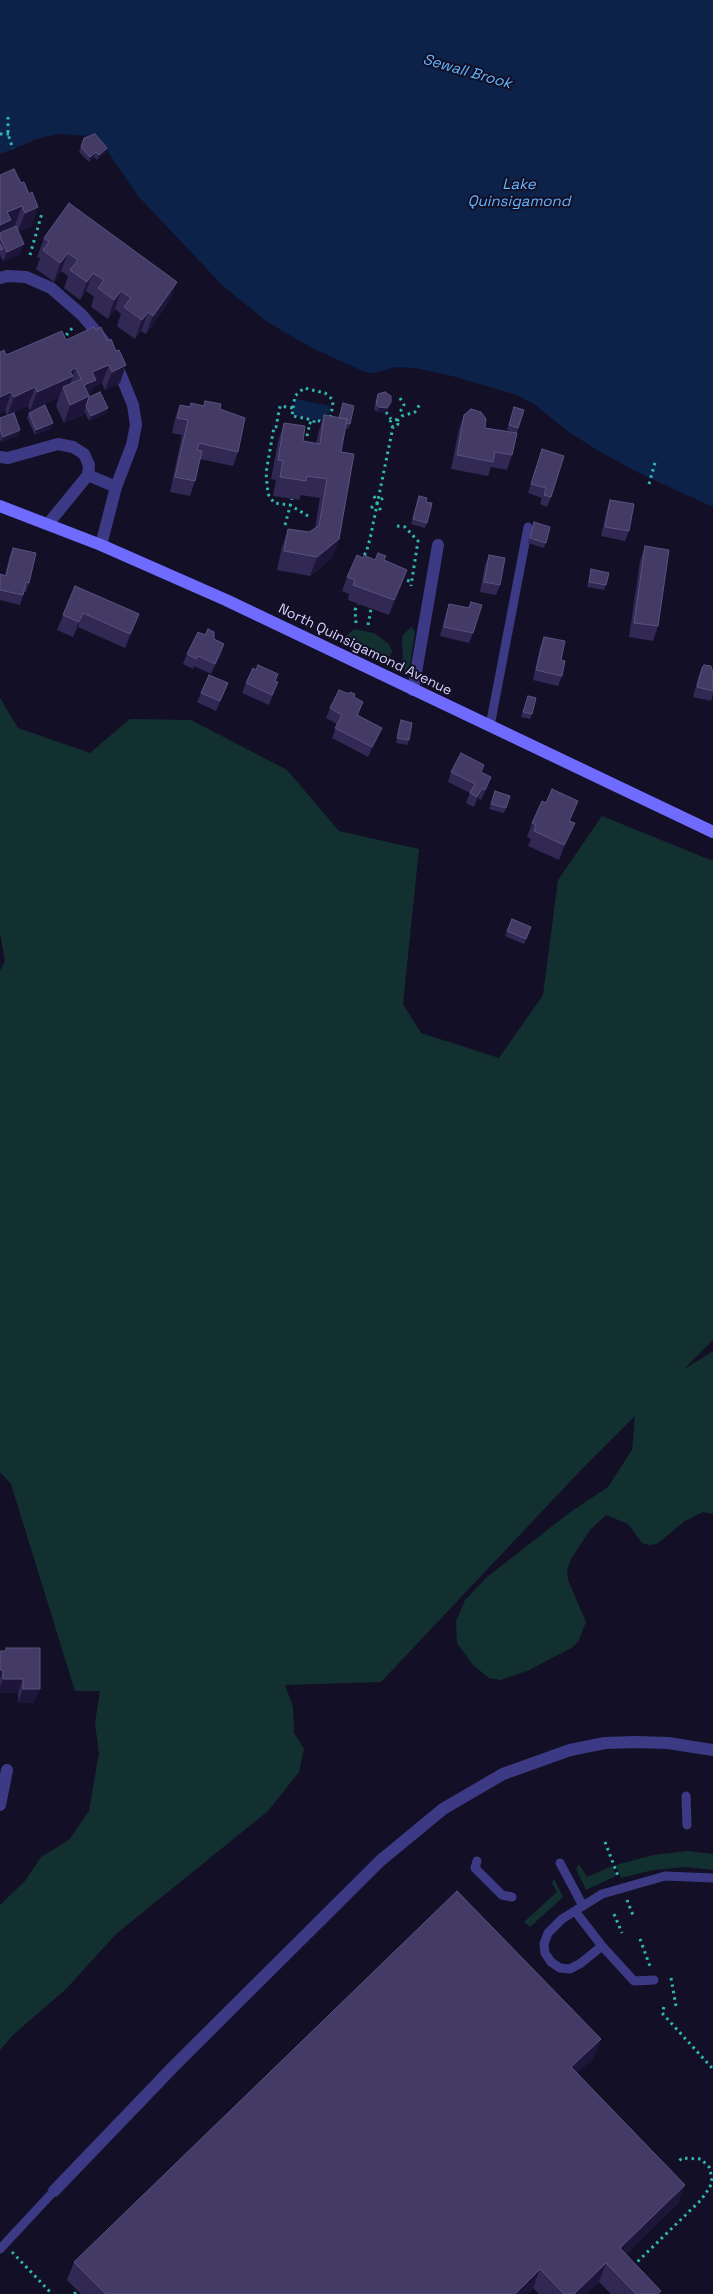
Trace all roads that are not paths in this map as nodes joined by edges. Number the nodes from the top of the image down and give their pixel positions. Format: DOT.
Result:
graph roads {
  1 [pos="0,278"];
  2 [pos="0,456"];
  3 [pos="88,475"];
  4 [pos="116,486"];
  5 [pos="0,506"];
  6 [pos="48,524"];
  7 [pos="528,527"];
  8 [pos="101,545"];
  9 [pos="438,545"];
  10 [pos="413,690"];
  11 [pos="490,726"];
  12 [pos="713,832"];
  13 [pos="713,1750"];
  14 [pos="7,1770"];
  15 [pos="686,1796"];
  16 [pos="0,1805"];
  17 [pos="687,1825"];
  18 [pos="477,1861"];
  19 [pos="560,1863"];
  20 [pos="713,1878"];
  21 [pos="512,1898"];
  22 [pos="579,1908"];
  23 [pos="602,1946"];
  24 [pos="654,1980"];
  25 [pos="54,2191"];
  26 [pos="2,2247"];
  1 -- 4 [label="street"];
  2 -- 3 [label="street"];
  3 -- 4 [label="street"];
  3 -- 6 [label="street"];
  4 -- 8 [label="street"];
  5 -- 6 [label="main road, North Quinsigamond Avenue"];
  6 -- 8 [label="main road, North Quinsigamond Avenue"];
  7 -- 11 [label="lane"];
  8 -- 10 [label="main road, North Quinsigamond Avenue"];
  9 -- 10 [label="street"];
  10 -- 11 [label="main road, North Quinsigamond Avenue"];
  11 -- 12 [label="main road, North Quinsigamond Avenue"];
  13 -- 25 [label="street"];
  14 -- 16 [label="street"];
  15 -- 17 [label="lane"];
  18 -- 21 [label="lane"];
  19 -- 22 [label="lane"];
  20 -- 22 [label="lane"];
  22 -- 23 [label="lane"];
  22 -- 23 [label="lane"];
  23 -- 24 [label="lane"];
  25 -- 26 [label="lane"];
}
